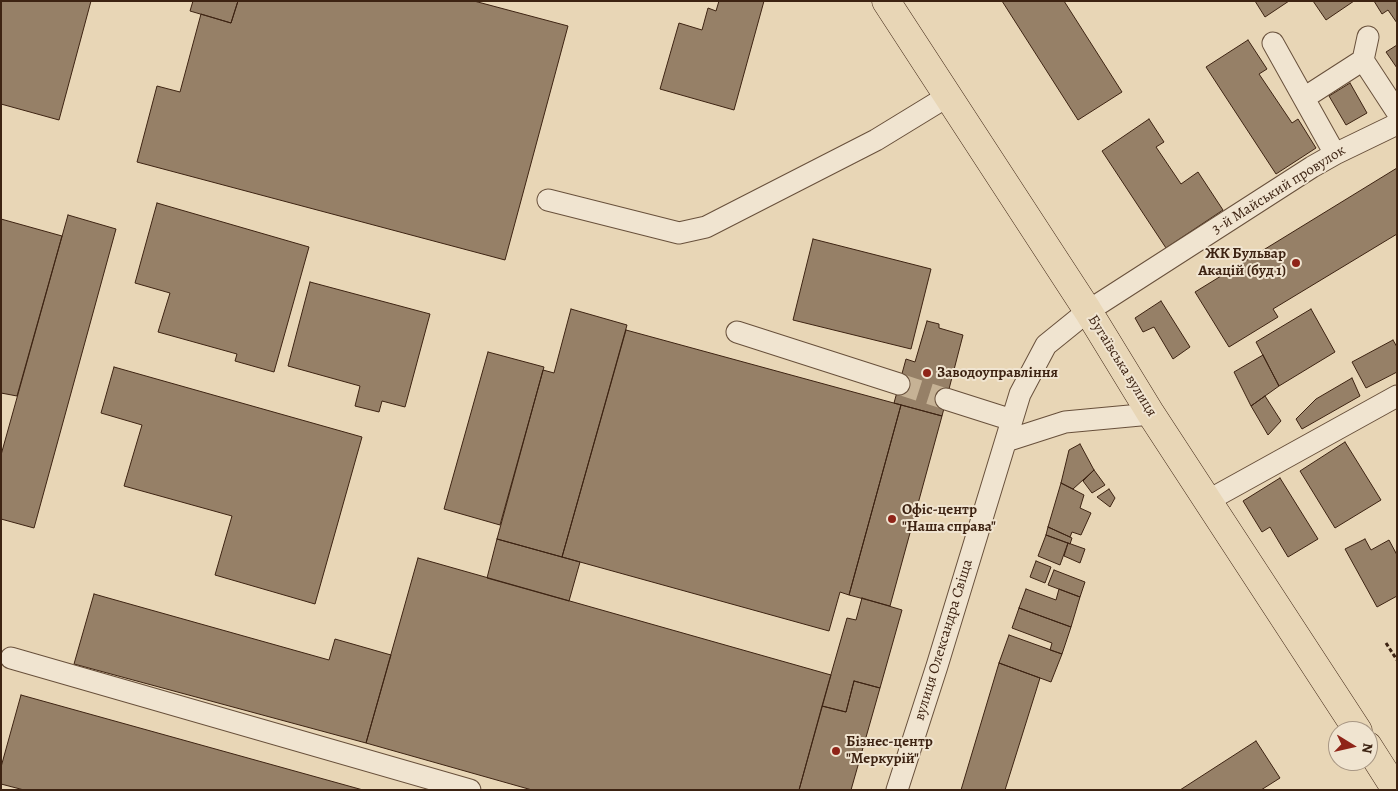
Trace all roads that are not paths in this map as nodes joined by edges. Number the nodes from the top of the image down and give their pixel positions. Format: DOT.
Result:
graph roads {
  1 [pos="886,1"];
  2 [pos="1368,37"];
  3 [pos="1273,43"];
  4 [pos="1364,60"];
  5 [pos="948,96"];
  6 [pos="1304,98"];
  7 [pos="1397,112"];
  8 [pos="1397,124"];
  9 [pos="1335,154"];
  10 [pos="548,200"];
  11 [pos="1088,311"];
  12 [pos="737,332"];
  13 [pos="899,384"];
  14 [pos="1397,396"];
  15 [pos="946,399"];
  16 [pos="1152,414"];
  17 [pos="1012,420"];
  18 [pos="1006,440"];
  19 [pos="1208,500"];
  20 [pos="11,658"];
  21 [pos="1352,721"];
  22 [pos="1378,762"];
  23 [pos="470,790"];
  24 [pos="897,790"];
  25 [pos="1396,790"];
  1 -- 5 [label="main road, Бугаївська вулиця"];
  2 -- 4 [label="street"];
  3 -- 6 [label="street"];
  4 -- 6 [label="street"];
  4 -- 7 [label="street"];
  5 -- 10 [label="street"];
  5 -- 11 [label="main road, Бугаївська вулиця"];
  6 -- 9 [label="street"];
  8 -- 9 [label="street, 3-й Майський провулок"];
  9 -- 11 [label="street, 3-й Майський провулок"];
  11 -- 16 [label="main road, Бугаївська вулиця"];
  11 -- 17 [label="street, вулиця Олександра Свіща"];
  12 -- 13 [label="street"];
  14 -- 19 [label="street"];
  15 -- 17 [label="street"];
  16 -- 18 [label="street"];
  16 -- 19 [label="main road, Бугаївська вулиця"];
  17 -- 18 [label="street, вулиця Олександра Свіща"];
  18 -- 24 [label="street, вулиця Олександра Свіща"];
  19 -- 21 [label="main road, Бугаївська вулиця"];
  20 -- 23 [label="street"];
  22 -- 25 [label="main road"];
}
